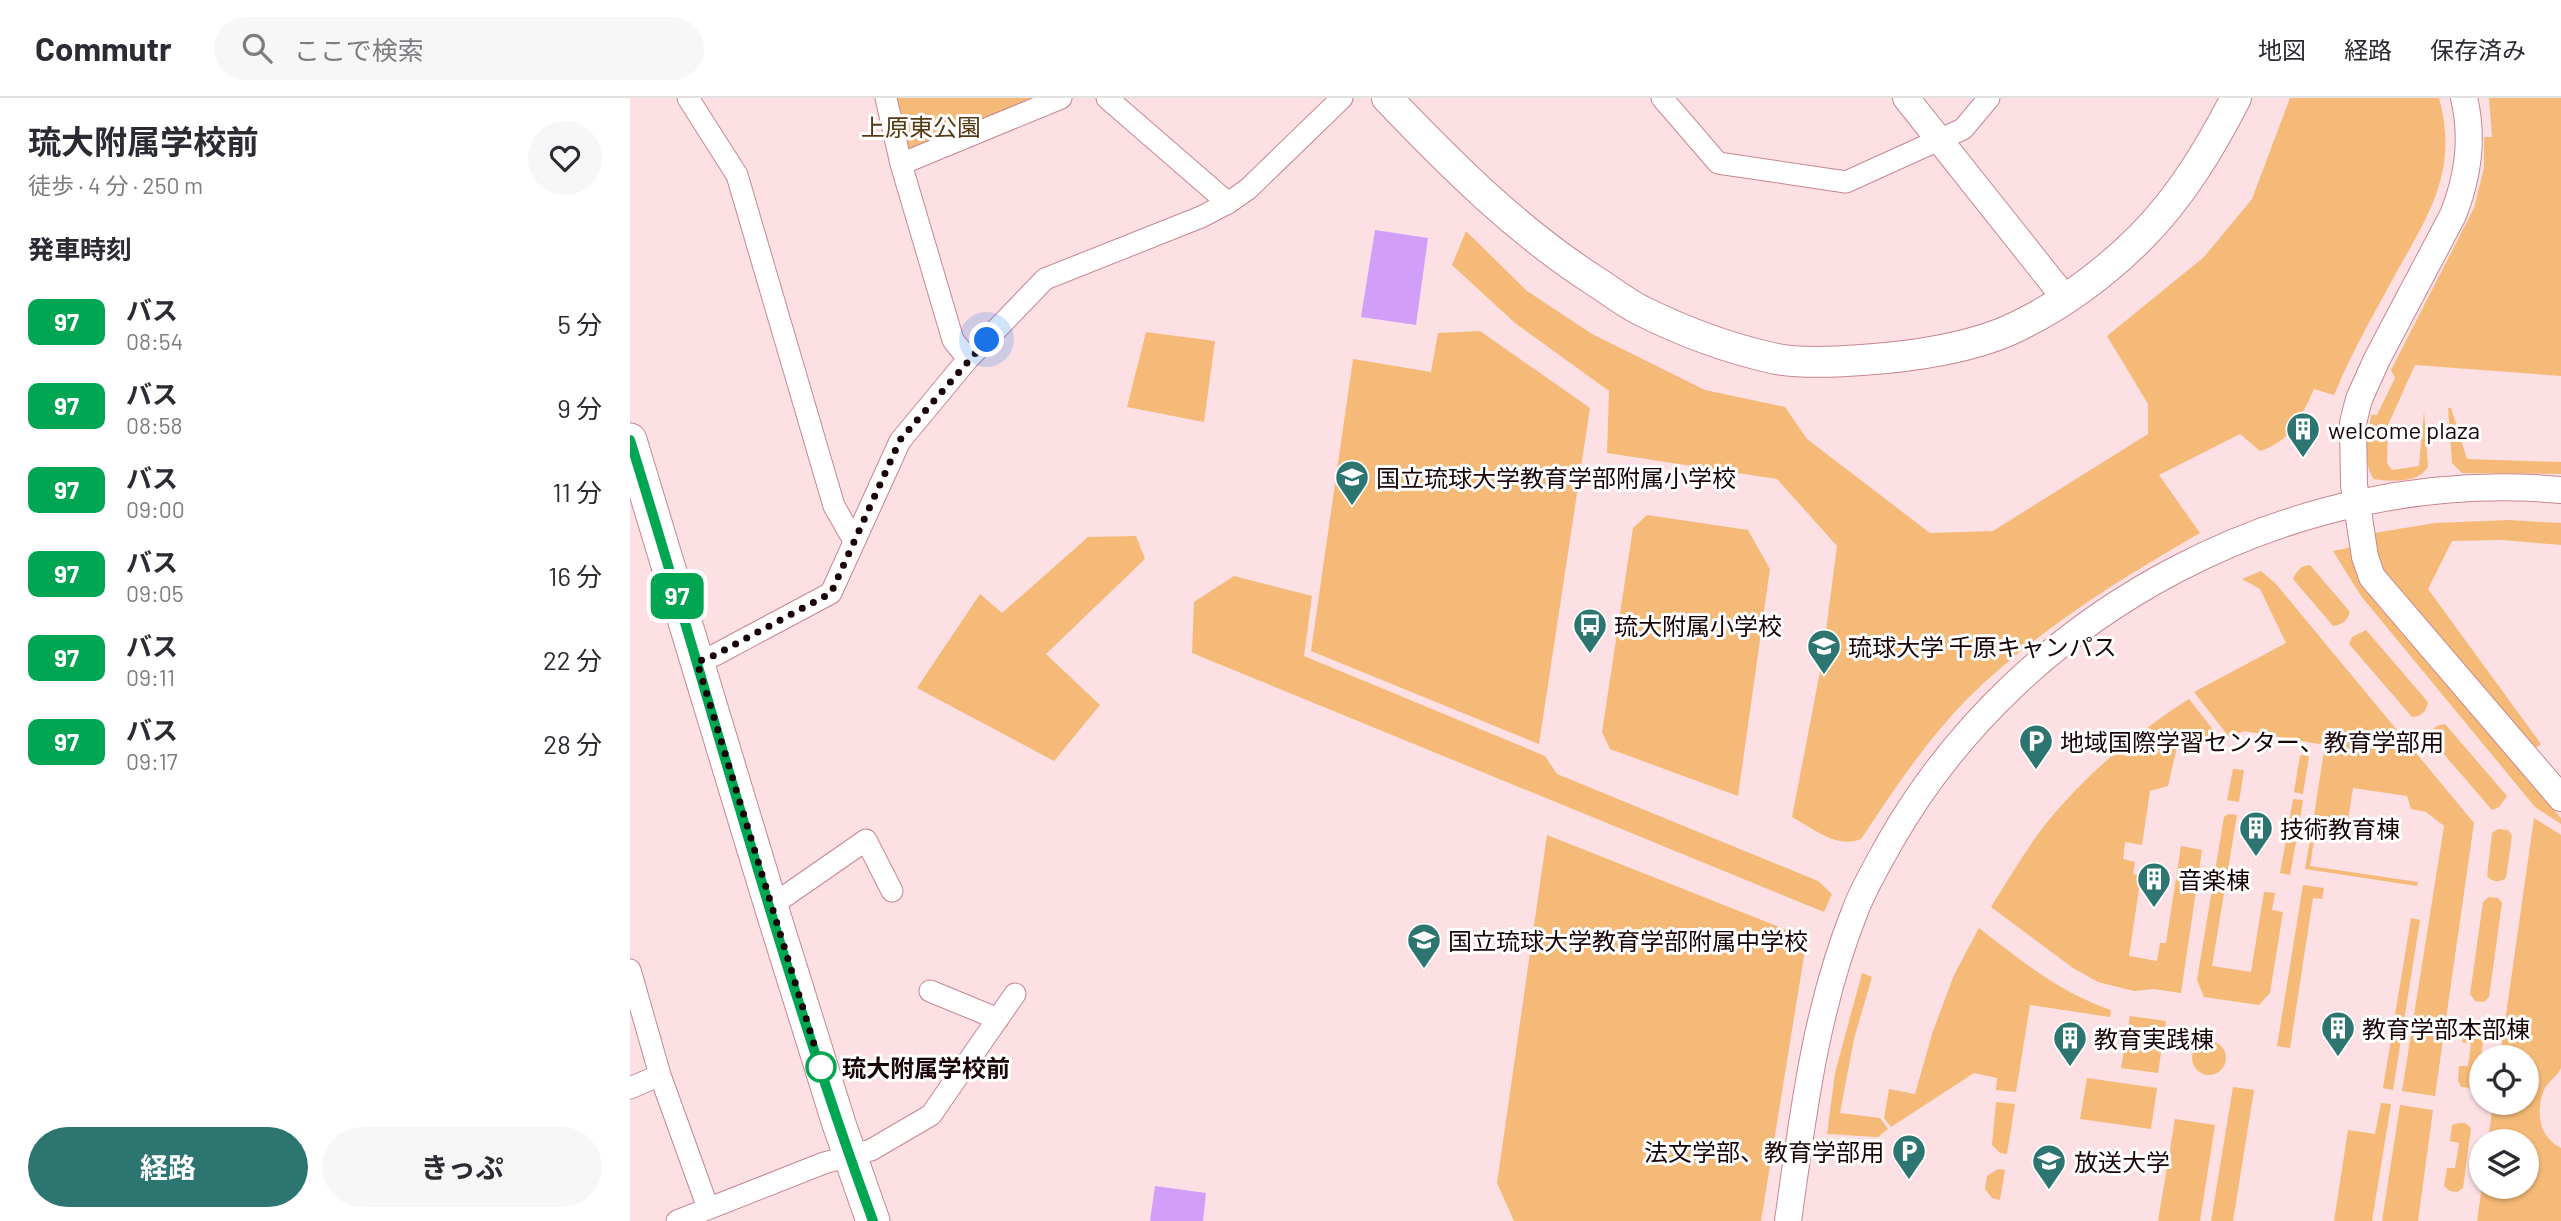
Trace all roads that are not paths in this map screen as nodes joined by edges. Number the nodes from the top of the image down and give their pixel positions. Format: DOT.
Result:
graph roads {
  1 [pos="688,98"];
  2 [pos="886,98"];
  3 [pos="1061,98"];
  4 [pos="1107,98"];
  5 [pos="1342,98"];
  6 [pos="1387,98"];
  7 [pos="1662,98"];
  8 [pos="1906,98"];
  9 [pos="1989,98"];
  10 [pos="2236,98"];
  11 [pos="2464,98"];
  12 [pos="1941,140"];
  13 [pos="901,164"];
  14 [pos="1228,203"];
  15 [pos="2065,298"];
  16 [pos="968,359"];
  17 [pos="630,440"];
  18 [pos="2561,491"];
  19 [pos="2357,503"];
  20 [pos="854,541"];
  21 [pos="697,662"];
  22 [pos="2561,798"];
  23 [pos="892,891"];
  24 [pos="771,906"];
  25 [pos="630,971"];
  26 [pos="930,991"];
  27 [pos="1015,994"];
  28 [pos="998,1019"];
  29 [pos="660,1075"];
  30 [pos="630,1088"];
  31 [pos="849,1155"];
  32 [pos="708,1208"];
  33 [pos="677,1221"];
  34 [pos="873,1221"];
  35 [pos="1788,1221"];
  1 -- 20 [label="street"];
  2 -- 13 [label="street"];
  3 -- 13 [label="street"];
  4 -- 14 [label="street"];
  5 -- 14 [label="street"];
  6 -- 15 [label="main road"];
  7 -- 12 [label="street"];
  8 -- 12 [label="street"];
  9 -- 12 [label="street"];
  10 -- 15 [label="main road"];
  11 -- 19 [label="street"];
  12 -- 15 [label="street"];
  13 -- 16 [label="street"];
  14 -- 16 [label="street"];
  16 -- 20 [label="street"];
  17 -- 21 [label="main road"];
  18 -- 19 [label="street"];
  19 -- 22 [label="street"];
  19 -- 35 [label="street"];
  20 -- 21 [label="street"];
  21 -- 24 [label="main road"];
  23 -- 24 [label="street"];
  24 -- 31 [label="main road"];
  25 -- 29 [label="street"];
  26 -- 28 [label="street"];
  27 -- 28 [label="street"];
  28 -- 31 [label="street"];
  29 -- 30 [label="street"];
  29 -- 32 [label="street"];
  31 -- 32 [label="street"];
  31 -- 34 [label="main road"];
  32 -- 33 [label="street"];
}
